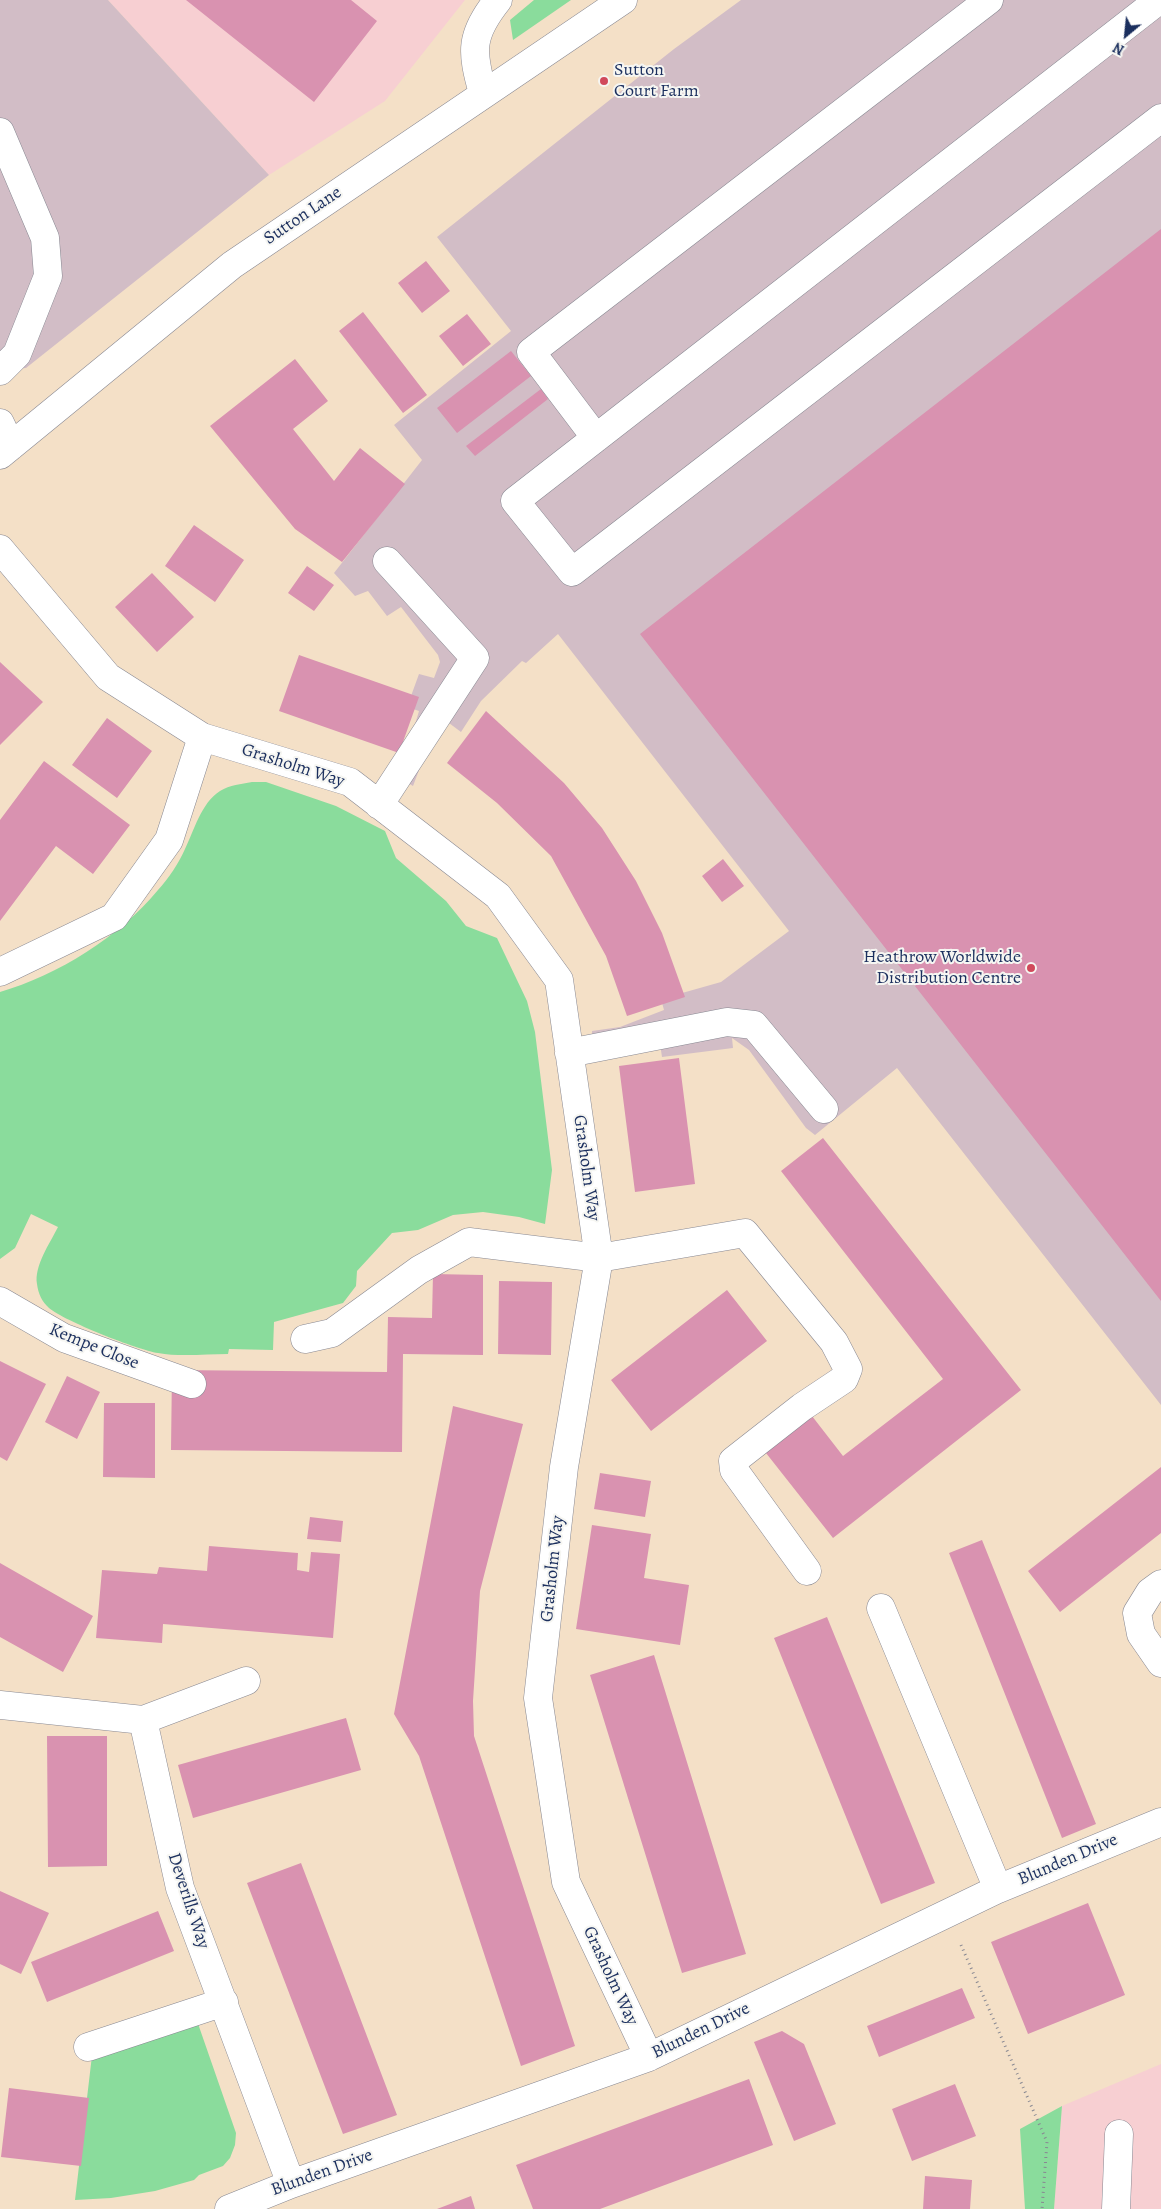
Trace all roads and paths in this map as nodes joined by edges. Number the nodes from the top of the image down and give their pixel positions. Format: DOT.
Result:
graph roads {
  1 [pos="498,0"];
  2 [pos="623,0"];
  3 [pos="988,0"];
  4 [pos="1159,0"];
  5 [pos="483,93"];
  6 [pos="1161,118"];
  7 [pos="0,132"];
  8 [pos="0,371"];
  9 [pos="596,438"];
  10 [pos="4,441"];
  11 [pos="0,549"];
  12 [pos="387,561"];
  13 [pos="202,737"];
  14 [pos="379,805"];
  15 [pos="0,972"];
  16 [pos="569,1053"];
  17 [pos="824,1109"];
  18 [pos="599,1258"];
  19 [pos="0,1301"];
  20 [pos="305,1339"];
  21 [pos="192,1384"];
  22 [pos="807,1571"];
  23 [pos="1161,1584"];
  24 [pos="881,1608"];
  25 [pos="1161,1663"];
  26 [pos="246,1681"];
  27 [pos="0,1705"];
  28 [pos="143,1720"];
  29 [pos="1161,1822"];
  30 [pos="998,1890"];
  31 [pos="947,1913"];
  32 [pos="224,2002"];
  33 [pos="88,2047"];
  34 [pos="649,2057"];
  35 [pos="1120,2134"];
  36 [pos="291,2184"];
  37 [pos="228,2209"];
  38 [pos="1042,2209"];
  39 [pos="1116,2209"];
  1 -- 5 [label="street"];
  2 -- 5 [label="street, Sutton Lane"];
  3 -- 9 [label="street"];
  4 -- 9 [label="street"];
  5 -- 10 [label="street, Sutton Lane"];
  6 -- 9 [label="street"];
  7 -- 8 [label="street"];
  11 -- 13 [label="street, Grasholm Way"];
  12 -- 14 [label="street"];
  13 -- 14 [label="street, Grasholm Way"];
  13 -- 15 [label="street"];
  14 -- 16 [label="street, Grasholm Way"];
  16 -- 17 [label="street"];
  16 -- 18 [label="street, Grasholm Way"];
  18 -- 20 [label="street"];
  18 -- 22 [label="street"];
  18 -- 34 [label="street, Grasholm Way"];
  19 -- 21 [label="street, Kempe Close"];
  23 -- 25 [label="street"];
  24 -- 30 [label="street"];
  26 -- 28 [label="street"];
  27 -- 28 [label="street"];
  28 -- 32 [label="street, Deverills Way"];
  29 -- 30 [label="street, Blunden Drive"];
  30 -- 31 [label="street, Blunden Drive"];
  31 -- 34 [label="street, Blunden Drive"];
  31 -- 38 [label="path"];
  32 -- 33 [label="street"];
  32 -- 36 [label="street, Deverills Way"];
  34 -- 36 [label="street, Blunden Drive"];
  35 -- 39 [label="street"];
  36 -- 37 [label="street, Blunden Drive"];
}
